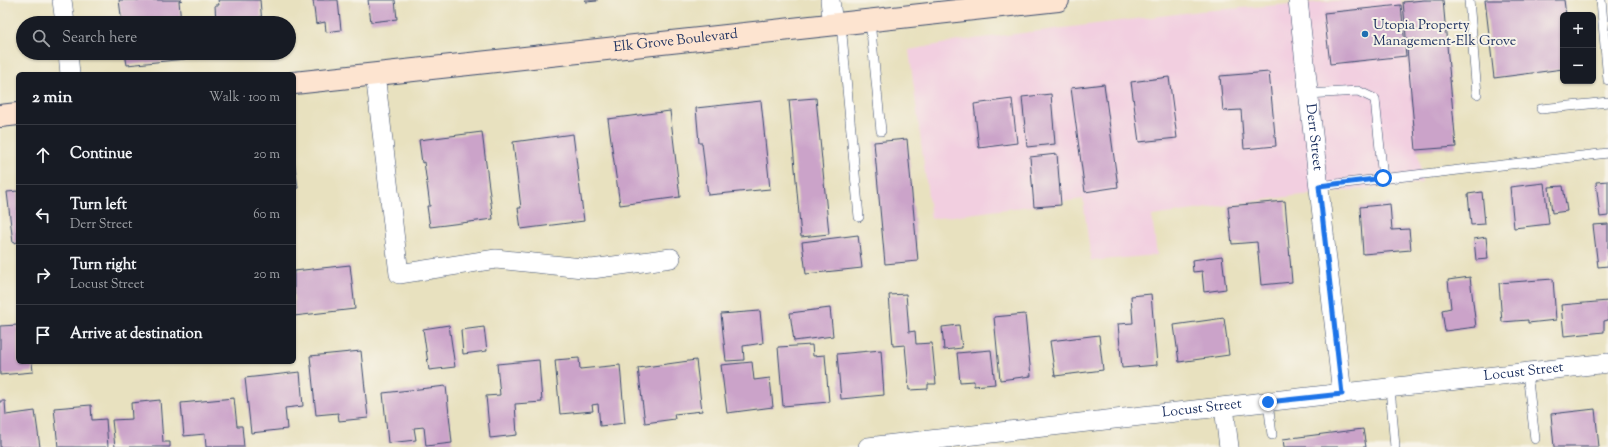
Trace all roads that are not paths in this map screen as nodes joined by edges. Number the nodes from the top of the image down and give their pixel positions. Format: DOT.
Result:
graph roads {
  1 [pos="62,0"];
  2 [pos="830,0"];
  3 [pos="1058,0"];
  4 [pos="1298,0"];
  5 [pos="1469,0"];
  6 [pos="1601,0"];
  7 [pos="64,16"];
  8 [pos="870,21"];
  9 [pos="837,24"];
  10 [pos="69,60"];
  11 [pos="70,72"];
  12 [pos="374,74"];
  13 [pos="1608,80"];
  14 [pos="296,83"];
  15 [pos="1308,94"];
  16 [pos="1477,94"];
  17 [pos="1608,102"];
  18 [pos="1541,109"];
  19 [pos="16,114"];
  20 [pos="0,116"];
  21 [pos="882,131"];
  22 [pos="1608,153"];
  23 [pos="1383,178"];
  24 [pos="1319,186"];
  25 [pos="859,217"];
  26 [pos="671,258"];
  27 [pos="1608,363"];
  28 [pos="1527,373"];
  29 [pos="1390,388"];
  30 [pos="1342,394"];
  31 [pos="1268,402"];
  32 [pos="1224,407"];
  33 [pos="1272,435"];
  34 [pos="1535,439"];
  35 [pos="868,447"];
  36 [pos="1228,447"];
  37 [pos="1396,447"];
  1 -- 7 [label="street"];
  2 -- 9 [label="street"];
  3 -- 8 [label="main road, Elk Grove Boulevard"];
  4 -- 15 [label="street, Derr Street"];
  5 -- 16 [label="lane"];
  6 -- 13 [label="lane"];
  8 -- 9 [label="main road, Elk Grove Boulevard"];
  8 -- 21 [label="lane"];
  9 -- 12 [label="main road, Elk Grove Boulevard"];
  9 -- 25 [label="lane"];
  10 -- 11 [label="street"];
  12 -- 14 [label="main road, Elk Grove Boulevard"];
  12 -- 26 [label="street"];
  15 -- 23 [label="lane"];
  15 -- 24 [label="street, Derr Street"];
  17 -- 18 [label="lane"];
  19 -- 20 [label="main road"];
  22 -- 23 [label="lane"];
  23 -- 24 [label="lane"];
  24 -- 30 [label="street, Derr Street"];
  27 -- 28 [label="street, Locust Street"];
  28 -- 29 [label="street, Locust Street"];
  28 -- 34 [label="lane"];
  29 -- 30 [label="street, Locust Street"];
  29 -- 37 [label="lane"];
  30 -- 31 [label="street, Locust Street"];
  31 -- 32 [label="street, Locust Street"];
  31 -- 33 [label="lane"];
  32 -- 35 [label="street, Locust Street"];
  32 -- 36 [label="street"];
}
